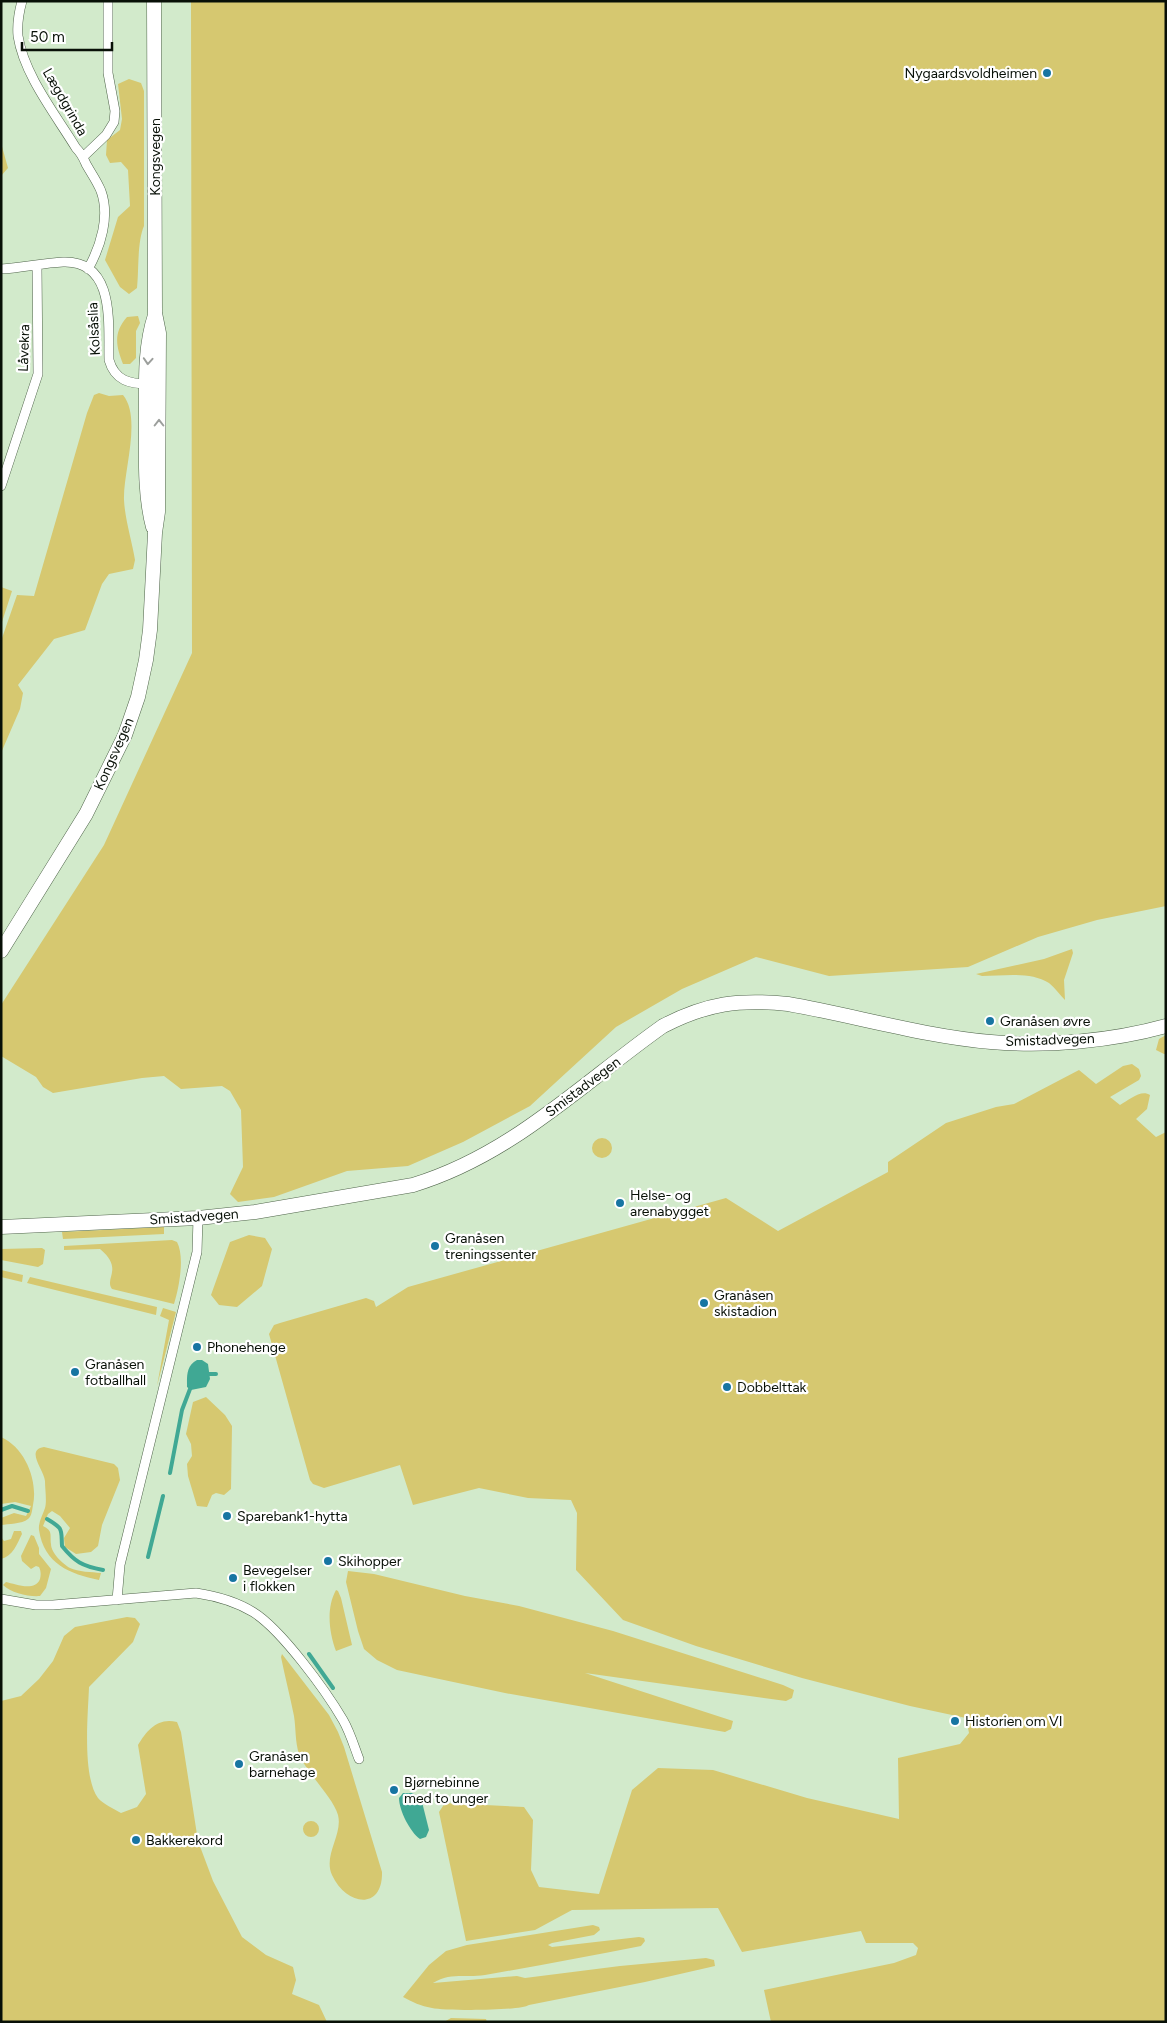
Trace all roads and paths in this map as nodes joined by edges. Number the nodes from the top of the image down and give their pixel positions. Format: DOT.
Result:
graph roads {
  1 [pos="22,1"];
  2 [pos="108,1"];
  3 [pos="154,1"];
  4 [pos="84,156"];
  5 [pos="37,266"];
  6 [pos="1,269"];
  7 [pos="88,269"];
  8 [pos="153,384"];
  9 [pos="1,486"];
  10 [pos="1,951"];
  11 [pos="1166,1026"];
  12 [pos="198,1218"];
  13 [pos="1,1227"];
  14 [pos="1,1599"];
  15 [pos="117,1600"];
  16 [pos="359,1759"];
  1 -- 4 [label="street, Lægdgrinda"];
  2 -- 4 [label="street, Lægdgrinda"];
  3 -- 8 [label="street, Kongsvegen"];
  4 -- 7 [label="street, Lægdgrinda"];
  5 -- 6 [label="street"];
  5 -- 7 [label="street"];
  5 -- 9 [label="street, Låvekra"];
  7 -- 8 [label="street, Kolsåslia"];
  8 -- 10 [label="street, Kongsvegen"];
  11 -- 12 [label="street, Smistadvegen"];
  12 -- 13 [label="street, Smistadvegen"];
  12 -- 15 [label="street"];
  14 -- 15 [label="street"];
  15 -- 16 [label="street"];
}
